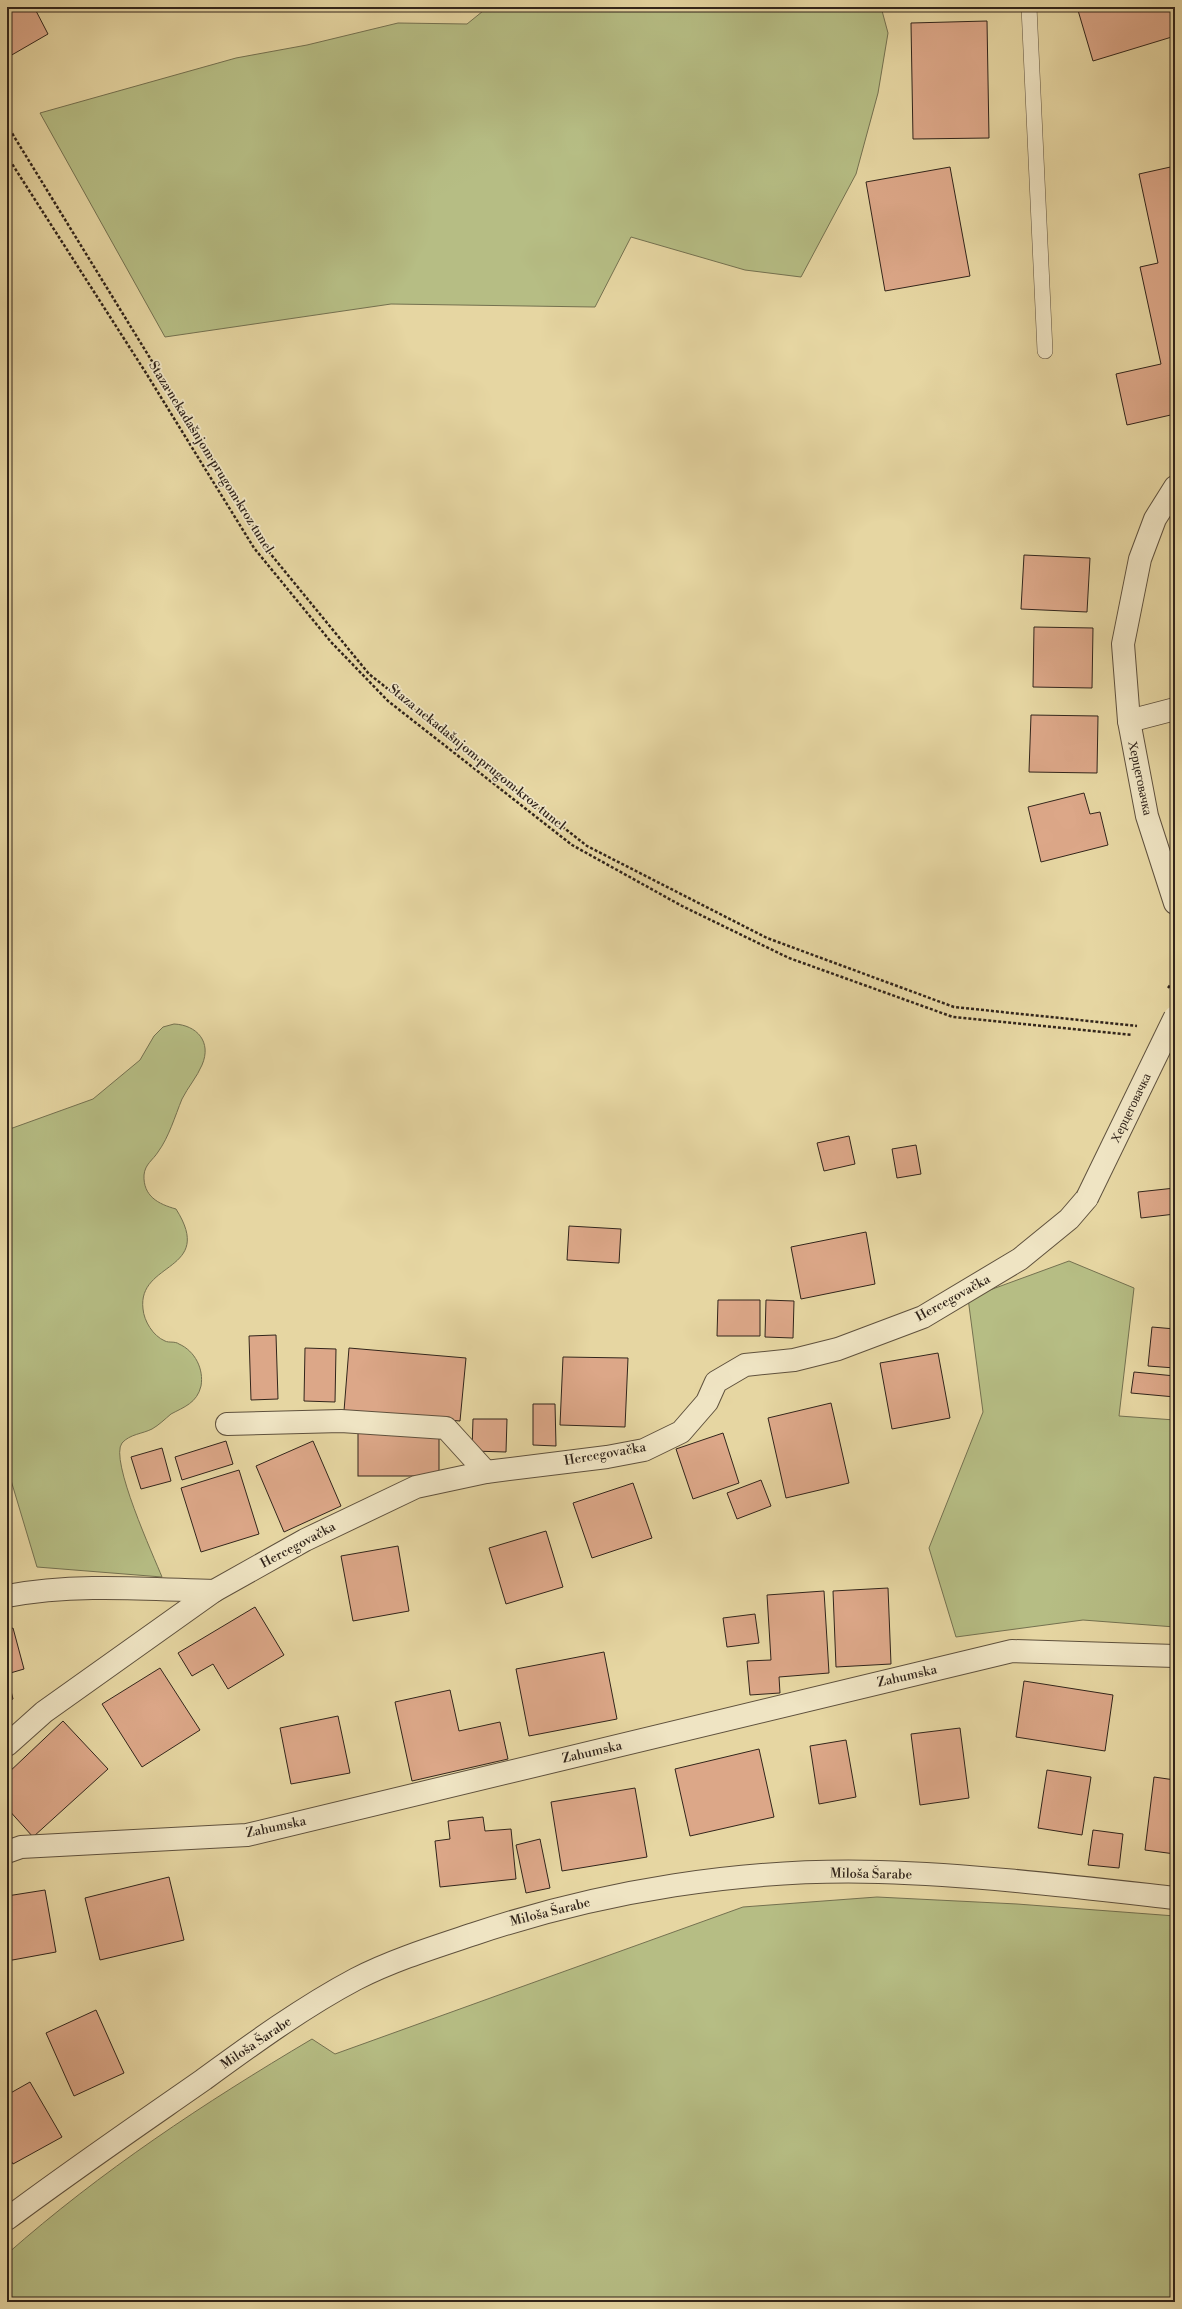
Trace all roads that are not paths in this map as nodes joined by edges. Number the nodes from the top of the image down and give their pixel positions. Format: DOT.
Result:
graph roads {
  1 [pos="1029,7"];
  2 [pos="1045,351"];
  3 [pos="1175,487"];
  4 [pos="1175,709"];
  5 [pos="1129,721"];
  6 [pos="1175,903"];
  7 [pos="1175,1017"];
  8 [pos="1087,1198"];
  9 [pos="227,1424"];
  10 [pos="486,1472"];
  11 [pos="214,1592"];
  12 [pos="7,1596"];
  13 [pos="1175,1656"];
  14 [pos="7,1744"];
  15 [pos="7,1852"];
  16 [pos="1175,1898"];
  17 [pos="7,2219"];
  1 -- 2 [label="lane"];
  3 -- 5 [label="street, Херцеговачка"];
  4 -- 5 [label="street"];
  5 -- 6 [label="street, Херцеговачка"];
  7 -- 8 [label="street, Херцеговачка, bridge"];
  8 -- 10 [label="street, Hercegovačka"];
  9 -- 10 [label="street"];
  10 -- 11 [label="street, Hercegovačka"];
  11 -- 12 [label="street"];
  11 -- 14 [label="street, Hercegovačka"];
  13 -- 15 [label="street, Zahumska"];
  16 -- 17 [label="street, Miloša Šarabe"];
}
